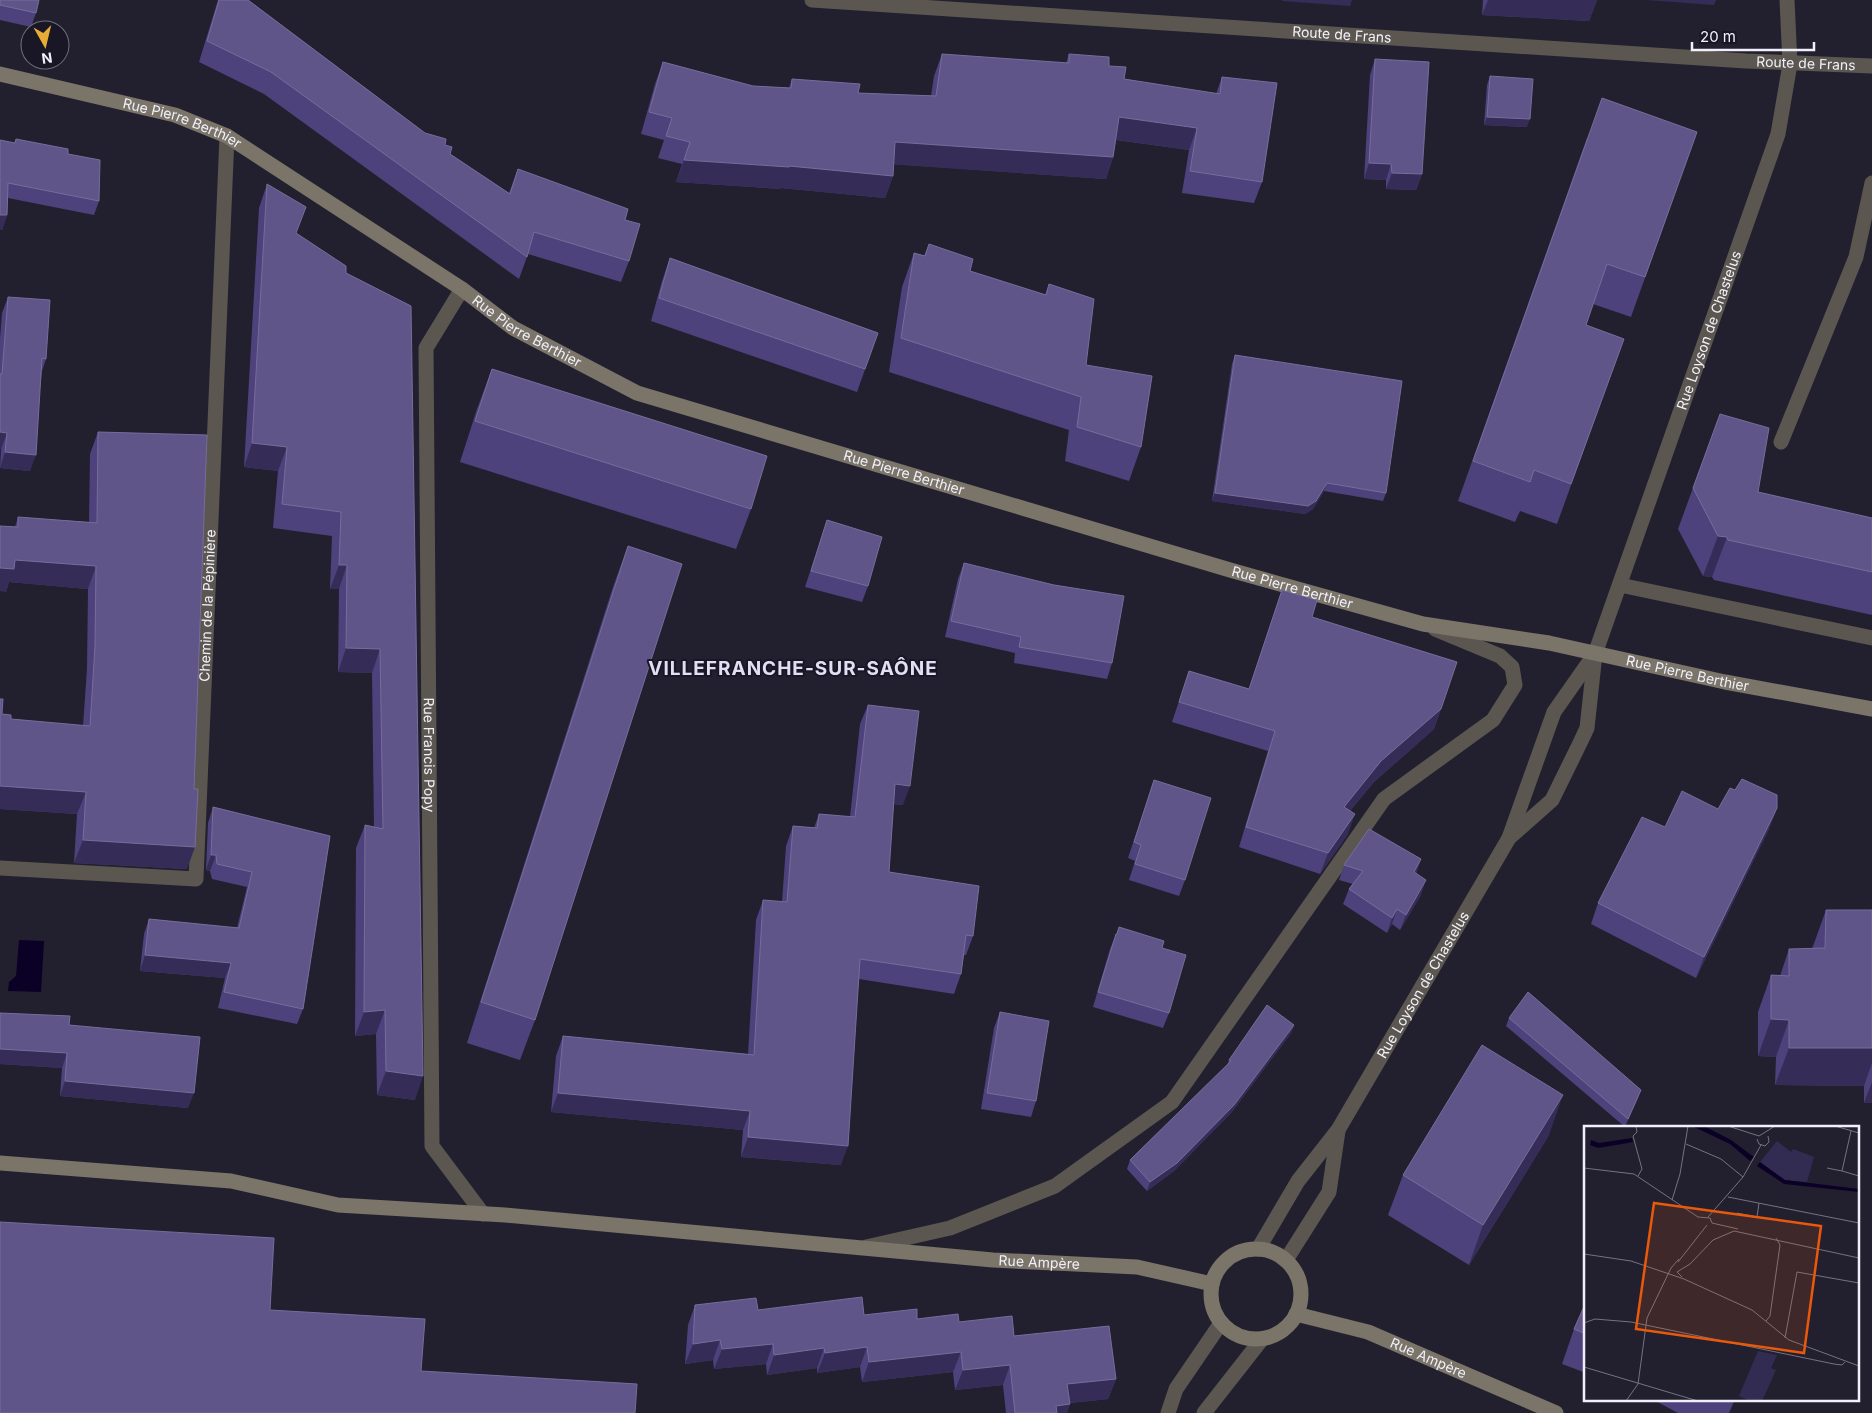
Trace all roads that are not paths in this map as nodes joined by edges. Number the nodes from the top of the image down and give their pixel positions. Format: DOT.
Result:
graph roads {
  1 [pos="812,0"];
  2 [pos="1787,0"];
  3 [pos="1790,64"];
  4 [pos="1872,66"];
  5 [pos="0,74"];
  6 [pos="227,136"];
  7 [pos="1872,183"];
  8 [pos="462,289"];
  9 [pos="1782,442"];
  10 [pos="1620,586"];
  11 [pos="1423,624"];
  12 [pos="1872,638"];
  13 [pos="1595,654"];
  14 [pos="1872,709"];
  15 [pos="1509,838"];
  16 [pos="0,868"];
  17 [pos="1338,1130"];
  18 [pos="0,1163"];
  19 [pos="483,1214"];
  20 [pos="864,1248"];
  21 [pos="1258,1249"];
  22 [pos="1286,1260"];
  23 [pos="1212,1284"];
  24 [pos="1296,1314"];
  25 [pos="1221,1323"];
  26 [pos="1262,1339"];
  27 [pos="1168,1413"];
  28 [pos="1204,1413"];
  29 [pos="1556,1413"];
  1 -- 3 [label="street, Route de Frans"];
  2 -- 3 [label="street, Rue Loyson de Chastelus"];
  3 -- 4 [label="street, Route de Frans"];
  3 -- 10 [label="street, Rue Loyson de Chastelus"];
  5 -- 6 [label="street, Rue Pierre Berthier"];
  6 -- 8 [label="street, Rue Pierre Berthier"];
  6 -- 16 [label="street, Chemin de la Pépinière"];
  7 -- 9 [label="street"];
  8 -- 11 [label="street, Rue Pierre Berthier"];
  8 -- 19 [label="street, Rue Francis Popy"];
  10 -- 12 [label="street"];
  10 -- 13 [label="street, Rue Loyson de Chastelus"];
  11 -- 13 [label="street, Rue Pierre Berthier"];
  11 -- 20 [label="street"];
  13 -- 14 [label="street, Rue Pierre Berthier"];
  13 -- 15 [label="street, Rue Loyson de Chastelus"];
  13 -- 15 [label="street, Rue Loyson de Chastelus"];
  15 -- 17 [label="street, Rue Loyson de Chastelus"];
  17 -- 21 [label="street, Rue Loyson de Chastelus"];
  17 -- 22 [label="street, Rue Loyson de Chastelus"];
  18 -- 19 [label="street, Rue Ampère"];
  19 -- 20 [label="street, Rue Ampère"];
  20 -- 23 [label="street, Rue Ampère"];
  21 -- 22 [label="street"];
  21 -- 23 [label="street"];
  22 -- 24 [label="street"];
  23 -- 25 [label="street"];
  24 -- 26 [label="street"];
  24 -- 29 [label="street, Rue Ampère"];
  25 -- 26 [label="street"];
  25 -- 27 [label="street"];
  26 -- 28 [label="street"];
}
